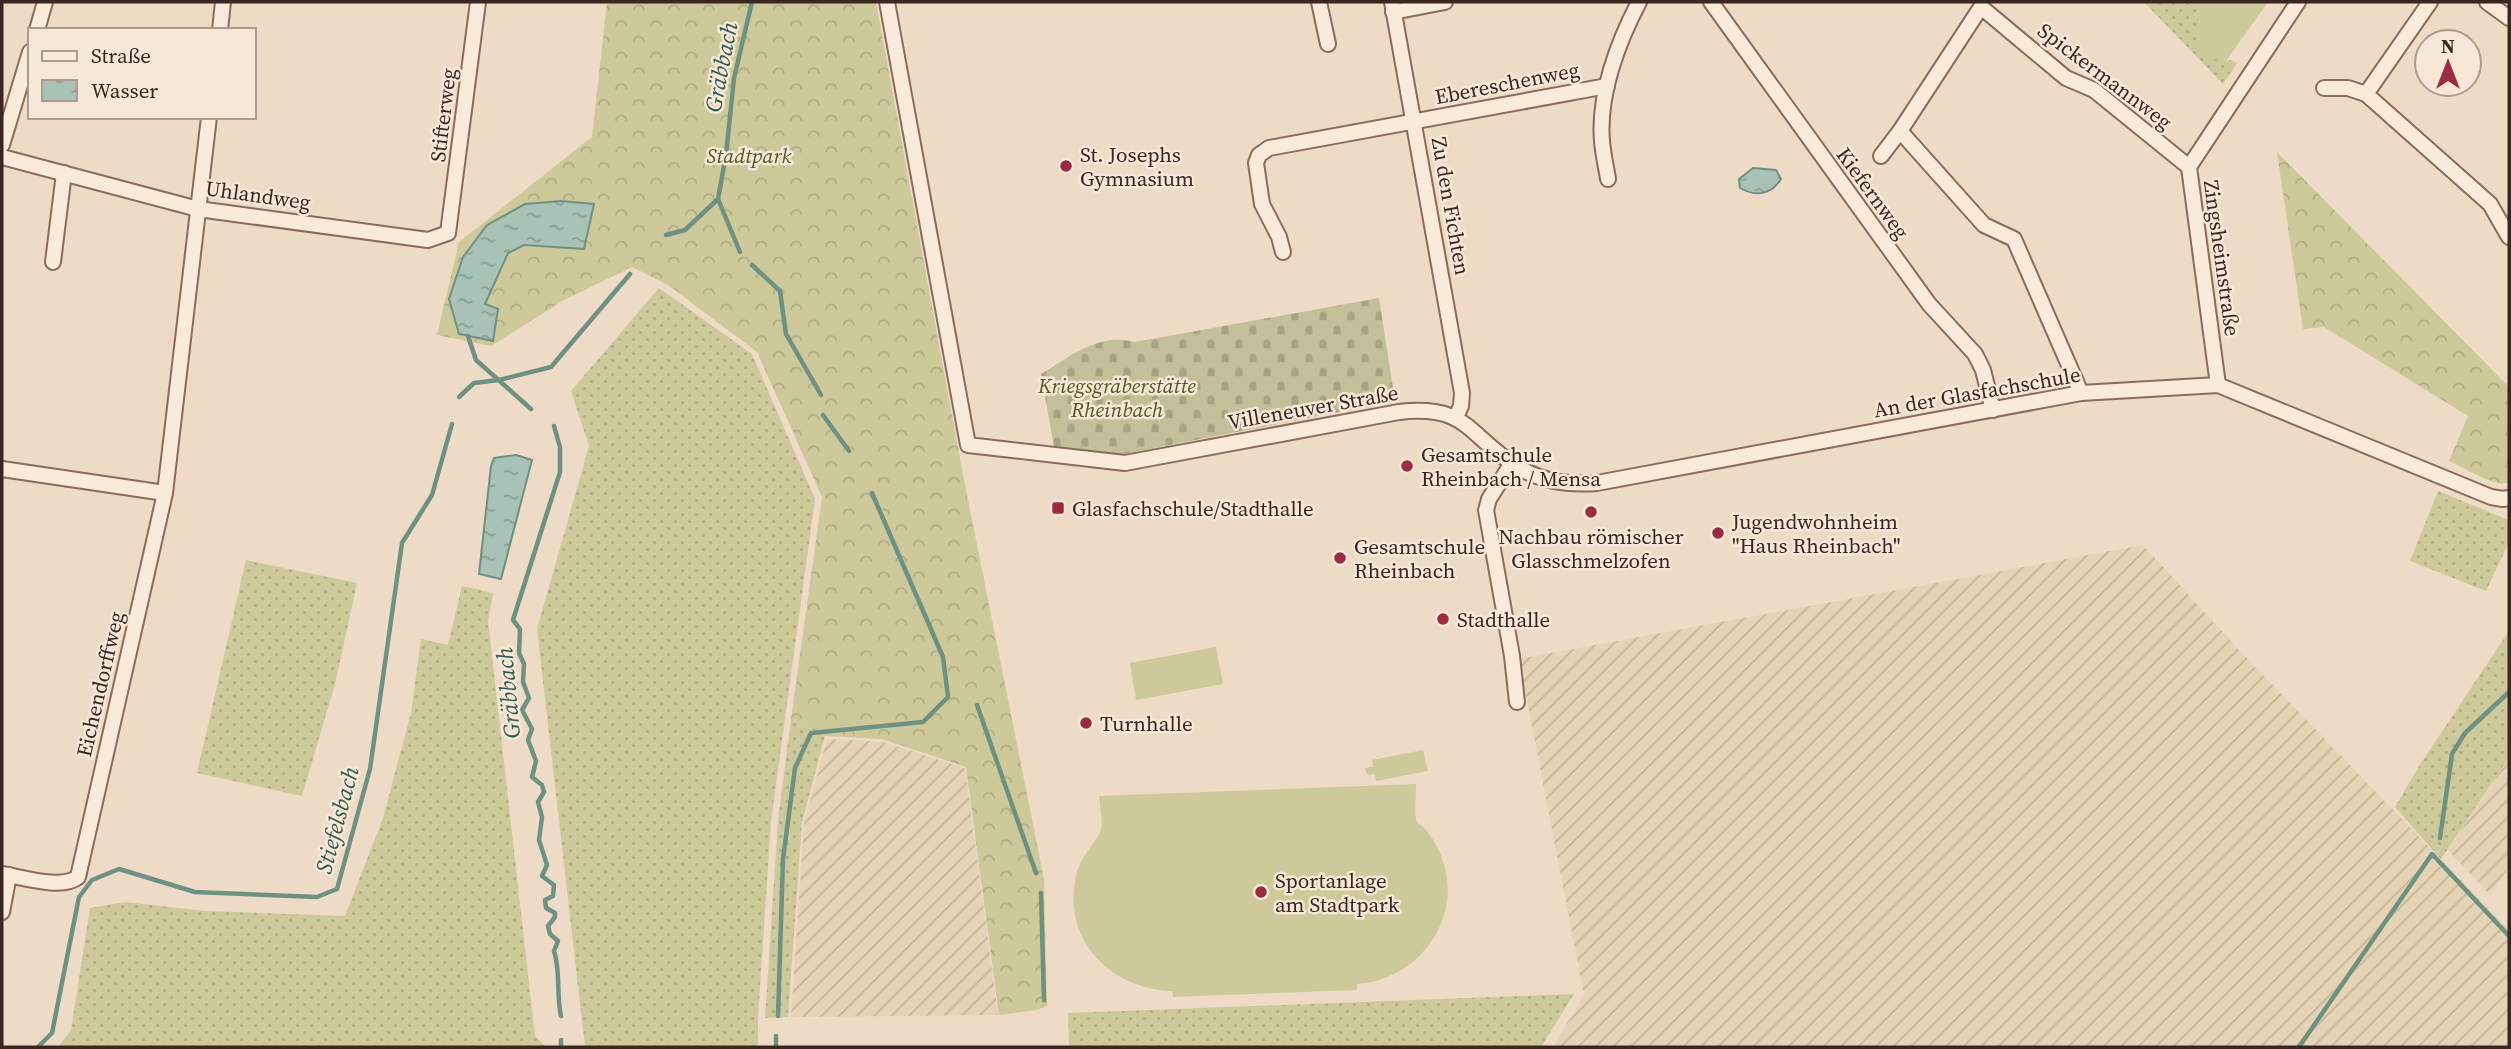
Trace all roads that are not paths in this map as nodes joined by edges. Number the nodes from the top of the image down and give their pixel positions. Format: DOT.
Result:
graph roads {
  1 [pos="45,2"];
  2 [pos="223,2"];
  3 [pos="478,2"];
  4 [pos="887,2"];
  5 [pos="1319,2"];
  6 [pos="1445,2"];
  7 [pos="1639,2"];
  8 [pos="1711,2"];
  9 [pos="2298,2"];
  10 [pos="2430,2"];
  11 [pos="2487,2"];
  12 [pos="1392,7"];
  13 [pos="2509,19"];
  14 [pos="38,28"];
  15 [pos="220,28"];
  16 [pos="1328,44"];
  17 [pos="28,59"];
  18 [pos="1607,86"];
  19 [pos="2324,88"];
  20 [pos="2366,94"];
  21 [pos="209,119"];
  22 [pos="1414,122"];
  23 [pos="1900,131"];
  24 [pos="2,145"];
  25 [pos="1881,156"];
  26 [pos="2,157"];
  27 [pos="2189,167"];
  28 [pos="64,173"];
  29 [pos="1608,179"];
  30 [pos="198,209"];
  31 [pos="448,233"];
  32 [pos="2509,237"];
  33 [pos="1283,252"];
  34 [pos="53,262"];
  35 [pos="2218,385"];
  36 [pos="2081,393"];
  37 [pos="1993,410"];
  38 [pos="1456,417"];
  39 [pos="1512,463"];
  40 [pos="2,469"];
  41 [pos="165,493"];
  42 [pos="2509,498"];
  43 [pos="1517,702"];
  44 [pos="5,875"];
  45 [pos="2,912"];
  1 -- 14 [label="street"];
  2 -- 15 [label="street"];
  3 -- 31 [label="street, Stifterweg"];
  4 -- 38 [label="street, Villeneuver Straße"];
  5 -- 16 [label="street"];
  6 -- 12 [label="street"];
  7 -- 18 [label="street"];
  8 -- 37 [label="street, Kiefernweg"];
  9 -- 27 [label="street, Zingsheimstraße"];
  10 -- 20 [label="street"];
  11 -- 13 [label="street"];
  12 -- 22 [label="street, Zu den Fichten"];
  17 -- 24 [label="street"];
  18 -- 22 [label="street, Ebereschenweg"];
  18 -- 29 [label="street"];
  19 -- 20 [label="street"];
  20 -- 32 [label="street"];
  21 -- 30 [label="street, Eichendorffweg"];
  22 -- 33 [label="street, Ebereschenweg"];
  22 -- 38 [label="street, Zu den Fichten"];
  23 -- 25 [label="street, Spickermannweg"];
  23 -- 27 [label="street, Spickermannweg"];
  23 -- 36 [label="street"];
  26 -- 28 [label="street, Uhlandweg"];
  27 -- 35 [label="street, Zingsheimstraße"];
  28 -- 30 [label="street, Uhlandweg"];
  28 -- 34 [label="street"];
  30 -- 31 [label="street, Uhlandweg"];
  30 -- 41 [label="street, Eichendorffweg"];
  35 -- 36 [label="street, An der Glasfachschule"];
  35 -- 42 [label="street, An der Glasfachschule"];
  36 -- 37 [label="street, An der Glasfachschule"];
  37 -- 39 [label="street, An der Glasfachschule"];
  38 -- 39 [label="street, An der Glasfachschule"];
  39 -- 43 [label="street"];
  40 -- 41 [label="street"];
  41 -- 44 [label="street, Eichendorffweg"];
  44 -- 45 [label="street"];
}
